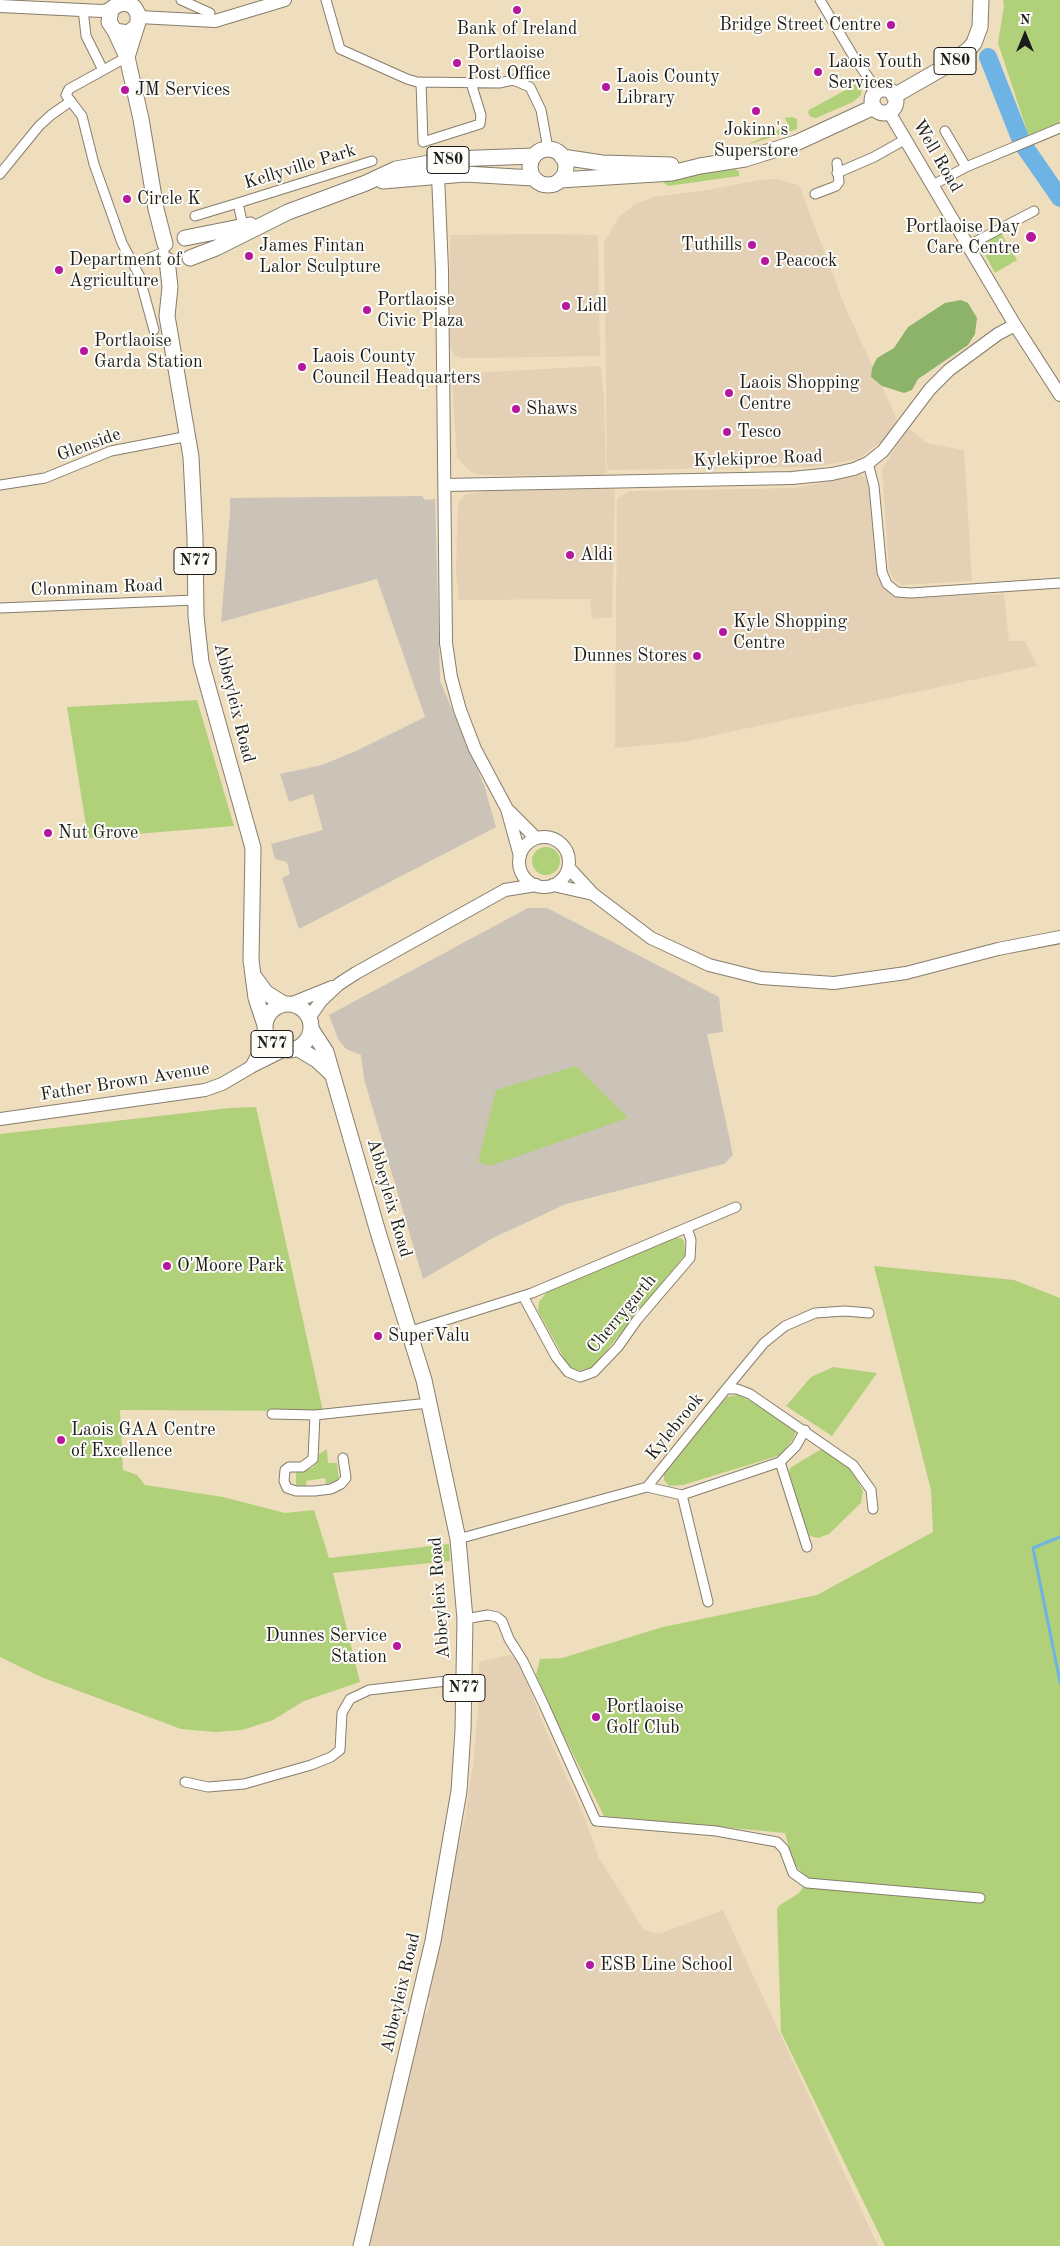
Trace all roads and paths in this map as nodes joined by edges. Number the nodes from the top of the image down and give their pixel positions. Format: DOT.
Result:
graph roads {
  1 [pos="181,0"];
  2 [pos="285,0"];
  3 [pos="326,0"];
  4 [pos="820,0"];
  5 [pos="981,0"];
  6 [pos="114,5"];
  7 [pos="0,6"];
  8 [pos="83,9"];
  9 [pos="135,12"];
  10 [pos="212,17"];
  11 [pos="112,28"];
  12 [pos="127,57"];
  13 [pos="103,70"];
  14 [pos="421,82"];
  15 [pos="471,83"];
  16 [pos="878,91"];
  17 [pos="894,96"];
  18 [pos="71,101"];
  19 [pos="874,107"];
  20 [pos="889,112"];
  21 [pos="1060,128"];
  22 [pos="945,131"];
  23 [pos="906,139"];
  24 [pos="548,149"];
  25 [pos="534,156"];
  26 [pos="562,156"];
  27 [pos="372,161"];
  28 [pos="700,166"];
  29 [pos="966,167"];
  30 [pos="0,174"];
  31 [pos="438,175"];
  32 [pos="533,178"];
  33 [pos="560,180"];
  34 [pos="366,183"];
  35 [pos="933,185"];
  36 [pos="815,194"];
  37 [pos="238,203"];
  38 [pos="1034,211"];
  39 [pos="195,216"];
  40 [pos="275,218"];
  41 [pos="243,226"];
  42 [pos="969,245"];
  43 [pos="171,246"];
  44 [pos="187,261"];
  45 [pos="134,264"];
  46 [pos="170,287"];
  47 [pos="1015,325"];
  48 [pos="154,330"];
  49 [pos="1060,395"];
  50 [pos="189,436"];
  51 [pos="868,463"];
  52 [pos="444,485"];
  53 [pos="0,486"];
  54 [pos="1060,583"];
  55 [pos="196,600"];
  56 [pos="0,608"];
  57 [pos="507,809"];
  58 [pos="536,838"];
  59 [pos="520,862"];
  60 [pos="569,868"];
  61 [pos="536,885"];
  62 [pos="553,885"];
  63 [pos="505,890"];
  64 [pos="592,894"];
  65 [pos="1060,936"];
  66 [pos="255,978"];
  67 [pos="339,984"];
  68 [pos="287,1004"];
  69 [pos="310,1023"];
  70 [pos="266,1031"];
  71 [pos="291,1049"];
  72 [pos="251,1067"];
  73 [pos="332,1074"];
  74 [pos="0,1119"];
  75 [pos="736,1206"];
  76 [pos="687,1228"];
  77 [pos="523,1296"];
  78 [pos="869,1313"];
  79 [pos="408,1332"];
  80 [pos="726,1390"];
  81 [pos="429,1403"];
  82 [pos="272,1414"];
  83 [pos="315,1415"];
  84 [pos="805,1430"];
  85 [pos="343,1458"];
  86 [pos="780,1462"];
  87 [pos="647,1487"];
  88 [pos="682,1495"];
  89 [pos="873,1509"];
  90 [pos="458,1539"];
  91 [pos="807,1546"];
  92 [pos="708,1602"];
  93 [pos="465,1619"];
  94 [pos="464,1679"];
  95 [pos="184,1781"];
  96 [pos="980,1898"];
  97 [pos="361,2246"];
  1 -- 10 [label="street"];
  2 -- 10 [label="main road"];
  3 -- 14 [label="street"];
  4 -- 16 [label="street"];
  5 -- 17 [label="main road, N80"];
  6 -- 8 [label="main road"];
  6 -- 9 [label="main road"];
  6 -- 11 [label="main road"];
  7 -- 8 [label="main road"];
  8 -- 11 [label="main road"];
  8 -- 13 [label="street"];
  9 -- 10 [label="main road"];
  9 -- 11 [label="main road"];
  9 -- 12 [label="main road"];
  11 -- 12 [label="main road"];
  12 -- 13 [label="street"];
  12 -- 43 [label="main road"];
  13 -- 18 [label="street"];
  14 -- 15 [label="street"];
  14 -- 15 [label="street"];
  15 -- 24 [label="street"];
  16 -- 17 [label="main road"];
  16 -- 19 [label="main road"];
  17 -- 20 [label="main road"];
  18 -- 30 [label="street"];
  18 -- 45 [label="street"];
  19 -- 20 [label="main road"];
  19 -- 28 [label="main road, N80"];
  20 -- 23 [label="main road, Well Road"];
  21 -- 29 [label="street"];
  22 -- 29 [label="street"];
  23 -- 35 [label="main road, Well Road"];
  23 -- 36 [label="street"];
  24 -- 25 [label="main road, N80"];
  24 -- 26 [label="main road, N80"];
  25 -- 32 [label="main road"];
  25 -- 34 [label="main road, N80"];
  26 -- 28 [label="main road, N80"];
  26 -- 33 [label="main road"];
  27 -- 37 [label="street, Kellyville Park"];
  28 -- 33 [label="main road, N80"];
  29 -- 35 [label="street"];
  31 -- 32 [label="main road, N80"];
  31 -- 34 [label="main road, N80"];
  31 -- 52 [label="main road"];
  32 -- 33 [label="main road, N80"];
  34 -- 40 [label="main road, N80"];
  35 -- 42 [label="main road, Well Road"];
  37 -- 39 [label="street, Kellyville Park"];
  37 -- 41 [label="street, Kellyville Park"];
  38 -- 42 [label="street"];
  40 -- 41 [label="main road, N80"];
  40 -- 44 [label="main road, N80"];
  41 -- 43 [label="main road, N80"];
  42 -- 47 [label="main road, Well Road"];
  43 -- 44 [label="main road"];
  43 -- 44 [label="main road"];
  43 -- 45 [label="street"];
  43 -- 46 [label="main road, N77"];
  44 -- 46 [label="main road, N77"];
  45 -- 48 [label="street"];
  46 -- 50 [label="main road, Abbeyleix Road / N77"];
  47 -- 49 [label="main road, Well Road"];
  47 -- 51 [label="main road, Kylekiproe Road"];
  50 -- 53 [label="street, Glenside"];
  50 -- 55 [label="main road, Abbeyleix Road / N77"];
  51 -- 52 [label="main road, Kylekiproe Road"];
  51 -- 54 [label="street"];
  52 -- 57 [label="main road"];
  55 -- 56 [label="street, Clonminam Road"];
  55 -- 66 [label="main road, Abbeyleix Road / N77"];
  57 -- 58 [label="main road"];
  57 -- 59 [label="main road"];
  58 -- 59 [label="main road"];
  58 -- 60 [label="main road"];
  59 -- 61 [label="main road"];
  59 -- 63 [label="main road"];
  60 -- 62 [label="main road"];
  60 -- 64 [label="main road"];
  61 -- 62 [label="main road"];
  61 -- 63 [label="main road"];
  62 -- 64 [label="main road"];
  63 -- 67 [label="main road"];
  64 -- 65 [label="main road"];
  66 -- 68 [label="main road, N77"];
  66 -- 70 [label="main road, Abbeyleix Road / N77"];
  67 -- 68 [label="main road"];
  67 -- 69 [label="main road"];
  68 -- 69 [label="main road, N77"];
  68 -- 70 [label="main road, N77"];
  69 -- 71 [label="main road, N77"];
  69 -- 73 [label="main road, Abbeyleix Road / N77"];
  70 -- 71 [label="main road, N77"];
  70 -- 72 [label="main road"];
  71 -- 72 [label="main road, Father Brown Avenue"];
  71 -- 73 [label="main road, N77"];
  72 -- 74 [label="main road, Father Brown Avenue"];
  73 -- 79 [label="main road, Abbeyleix Road / N77"];
  75 -- 76 [label="street, Cherrygarth"];
  76 -- 77 [label="street, Cherrygarth"];
  76 -- 77 [label="street, Cherrygarth"];
  77 -- 79 [label="street, Cherrygarth"];
  78 -- 80 [label="street"];
  79 -- 81 [label="main road, Abbeyleix Road / N77"];
  80 -- 84 [label="street, Kylebrook"];
  80 -- 87 [label="street, Kylebrook"];
  81 -- 83 [label="street"];
  81 -- 90 [label="main road, Abbeyleix Road / N77"];
  82 -- 83 [label="street"];
  83 -- 85 [label="street"];
  84 -- 86 [label="street"];
  84 -- 89 [label="street, Kylebrook"];
  86 -- 88 [label="street"];
  86 -- 91 [label="street"];
  87 -- 88 [label="street"];
  87 -- 90 [label="street, Kylebrook"];
  88 -- 92 [label="street"];
  90 -- 93 [label="main road, Abbeyleix Road / N77"];
  93 -- 94 [label="main road, Abbeyleix Road / N77"];
  93 -- 96 [label="street"];
  94 -- 95 [label="street"];
  94 -- 97 [label="main road, Abbeyleix Road / N77"];
}
